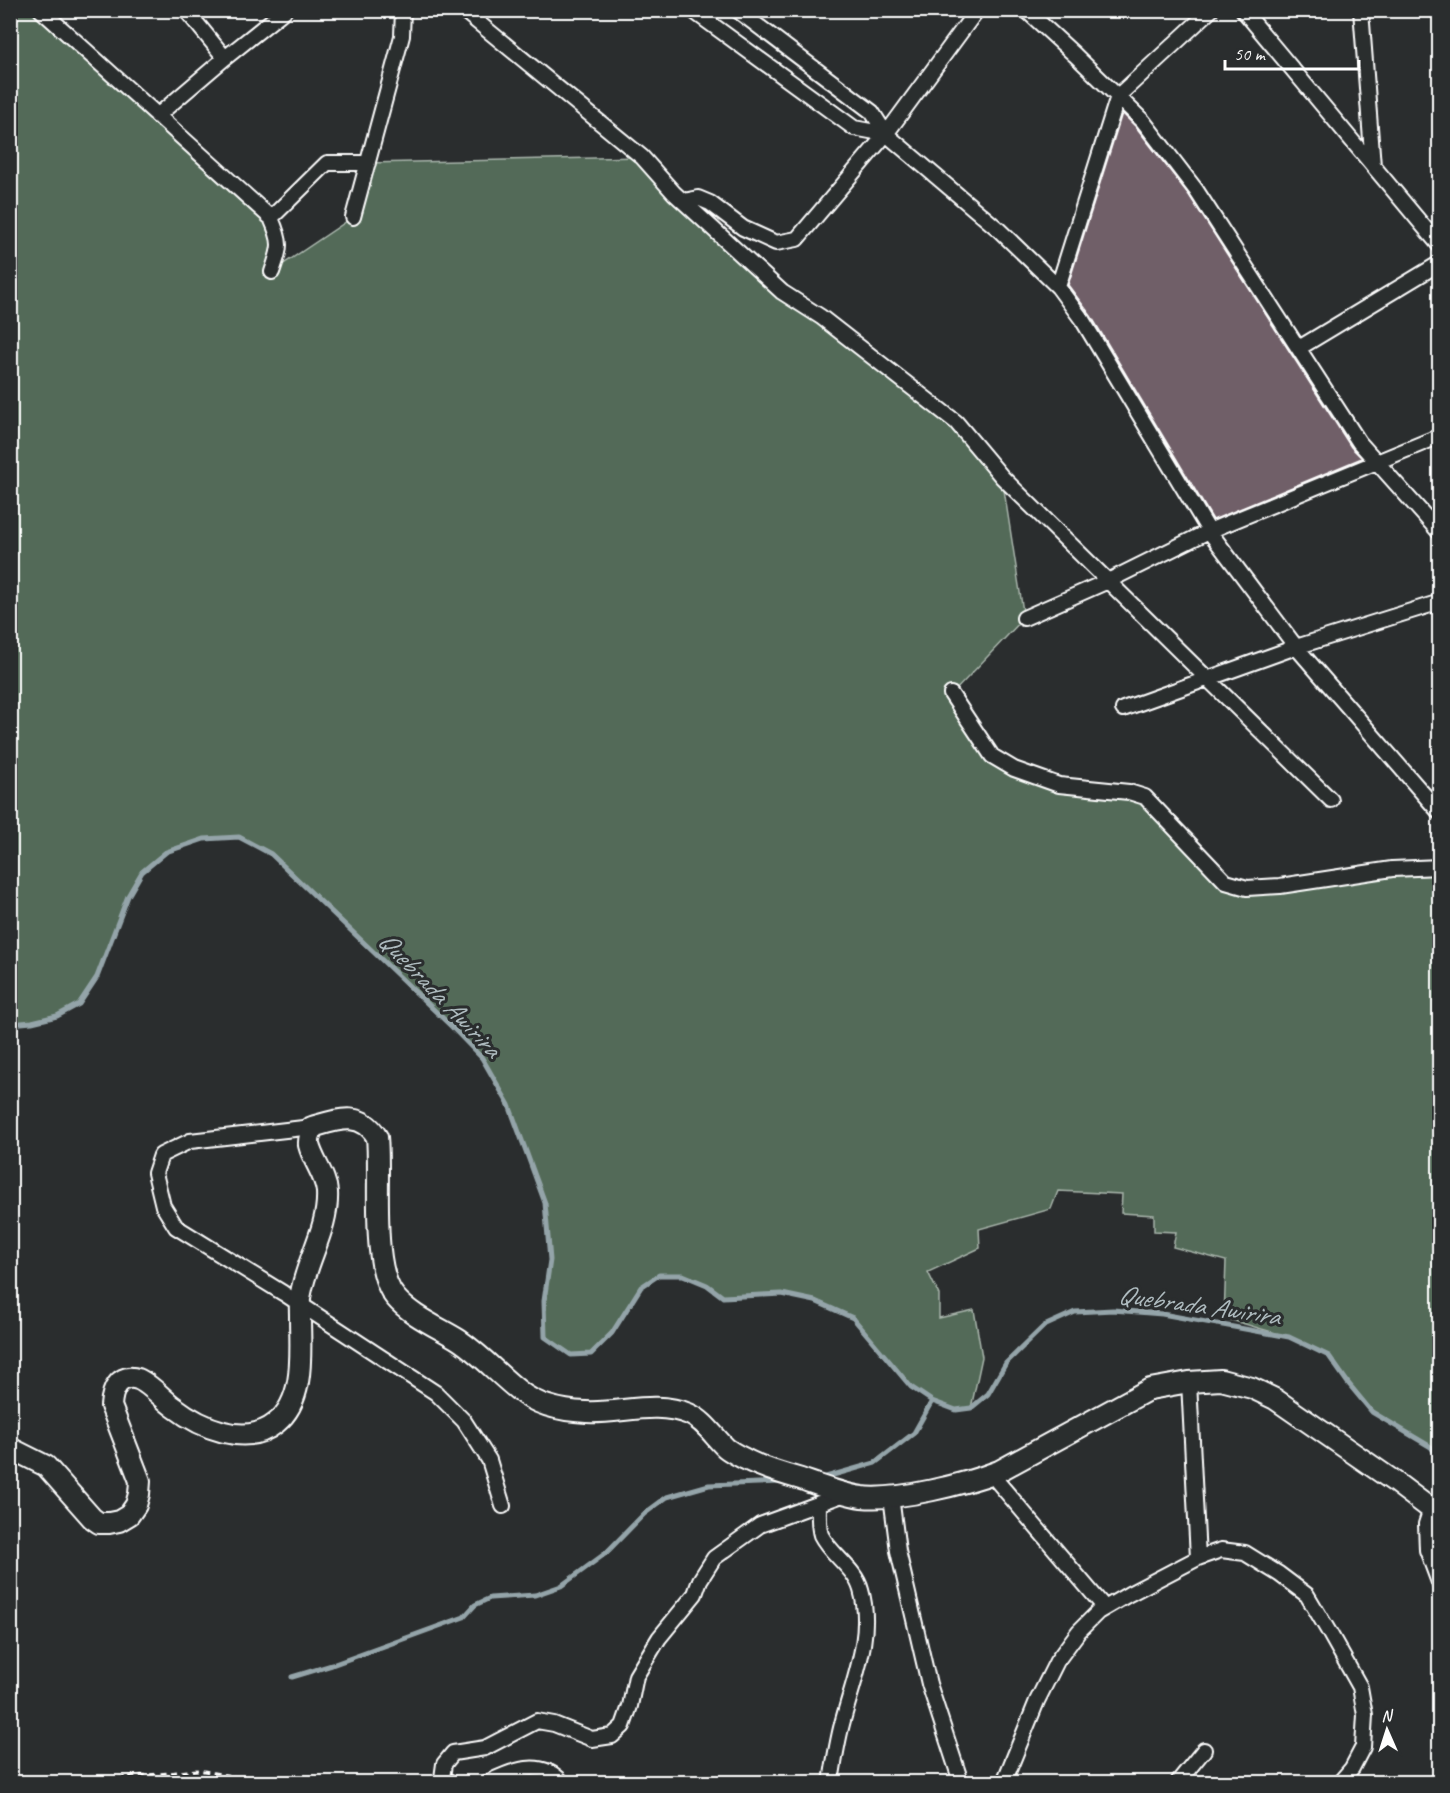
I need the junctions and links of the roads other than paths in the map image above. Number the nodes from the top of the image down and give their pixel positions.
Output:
1 (41, 10) edge
2 (186, 10) edge
3 (285, 10) edge
4 (403, 10) edge
5 (463, 10) edge
6 (692, 10) edge
7 (737, 10) edge
8 (977, 10) edge
9 (1026, 10) edge
10 (1211, 10) edge
11 (1243, 10) edge
12 (1361, 10) edge
13 (225, 58) junction
14 (1118, 96) junction
15 (157, 116) junction
16 (886, 134) junction
17 (368, 163) junction
18 (1373, 166) junction
19 (684, 201) junction
20 (271, 218) junction
21 (353, 218) dead end
22 (1440, 246) edge
23 (1440, 263) edge
24 (272, 272) dead end
25 (1058, 287) junction
26 (1299, 348) junction
27 (1440, 436) edge
28 (1376, 461) junction
29 (1209, 531) junction
30 (1440, 533) edge
31 (1108, 581) junction
32 (1440, 602) edge
33 (1024, 618) dead end
34 (1296, 647) junction
35 (1207, 678) junction
36 (951, 694) dead end
37 (1123, 709) dead end
38 (1331, 800) dead end
39 (1440, 813) edge
40 (1440, 867) edge
41 (312, 1127) junction
42 (300, 1304) junction
43 (1188, 1382) junction
44 (10, 1448) edge
45 (991, 1474) junction
46 (845, 1494) junction
47 (891, 1496) junction
48 (819, 1503) junction
49 (502, 1506) dead end
50 (1435, 1512) edge
51 (1198, 1558) junction
52 (1440, 1585) edge
53 (1105, 1608) junction
54 (1204, 1750) dead end
55 (446, 1780) edge
56 (489, 1782) edge
57 (562, 1782) edge
58 (831, 1782) edge
59 (961, 1782) edge
60 (1004, 1782) edge
61 (1178, 1782) edge
62 (1340, 1782) edge

1 - 15 street
2 - 13 street
3 - 13 street
4 - 17 street
5 - 19 street
6 - 16 street
7 - 16 street
8 - 16 street
9 - 14 street
10 - 14 street
11 - 18 street
12 - 18 street
13 - 15 street
14 - 25 street
14 - 26 street
15 - 20 street
16 - 19 street
16 - 25 street
17 - 20 street
17 - 21 street
18 - 22 street
19 - 31 street
20 - 24 street
23 - 26 street
25 - 29 street
26 - 28 street
27 - 28 street
28 - 29 street
28 - 30 street
29 - 31 street
29 - 34 street
31 - 33 street
31 - 35 street
32 - 34 street
34 - 35 street
34 - 39 street
35 - 37 street
35 - 38 street
36 - 40 street
41 - 42 street
41 - 42 street
41 - 46 street
42 - 44 street
42 - 49 street
43 - 45 street
43 - 50 street
43 - 51 street
45 - 47 street
45 - 53 street
46 - 47 street
46 - 48 street
47 - 59 street
48 - 55 street
48 - 58 street
50 - 52 street
51 - 53 street
51 - 62 street
53 - 60 street
54 - 61 street
56 - 57 street

